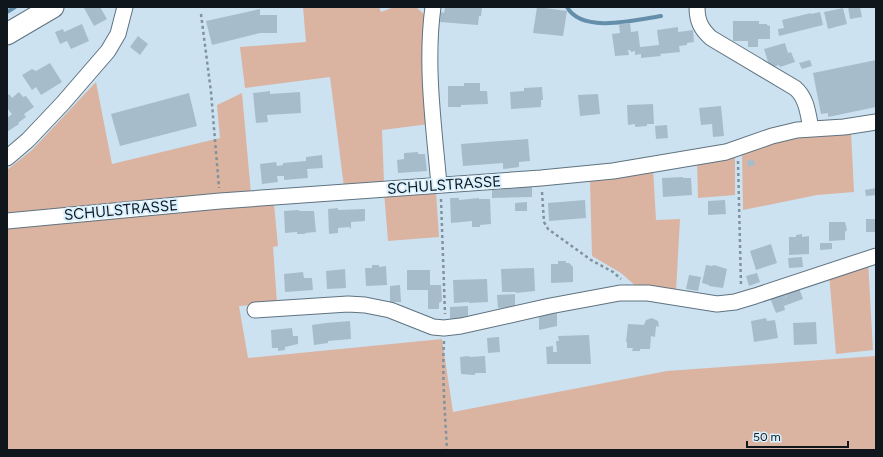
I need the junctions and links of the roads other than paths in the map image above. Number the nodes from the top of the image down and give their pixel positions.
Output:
1 (53, 7) edge
2 (125, 7) edge
3 (433, 7) edge
4 (697, 7) edge
5 (7, 34) edge
6 (876, 122) edge
7 (811, 129) junction
8 (7, 158) edge
9 (440, 185) junction
10 (7, 221) edge
11 (876, 256) edge
12 (255, 310) dead end

1 - 5 street
2 - 8 street
3 - 9 street
4 - 7 street
6 - 7 street, SCHULSTRASSE
7 - 9 street, SCHULSTRASSE
9 - 10 street, SCHULSTRASSE
11 - 12 street

